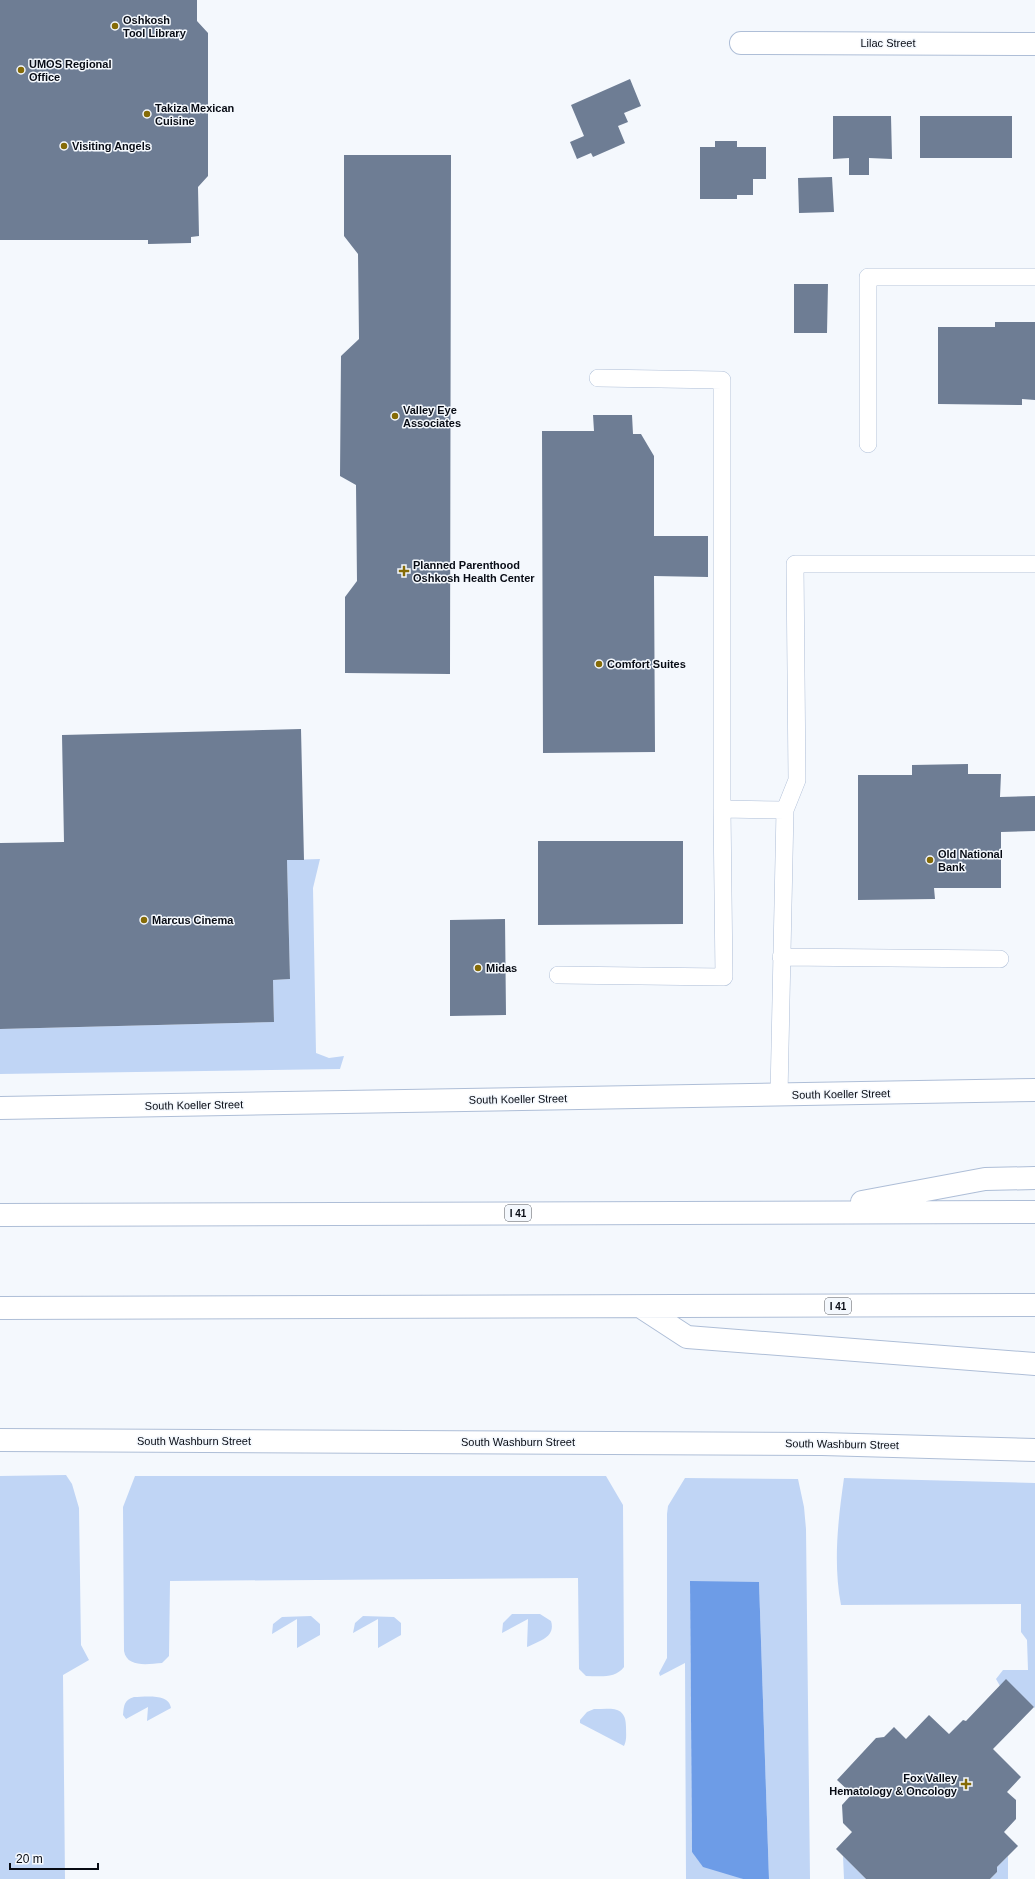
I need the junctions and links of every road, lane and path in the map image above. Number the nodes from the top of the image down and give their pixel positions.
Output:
1 (741, 43) dead end
2 (1035, 44) edge
3 (1035, 276) edge
4 (598, 378) dead end
5 (868, 444) dead end
6 (1035, 564) edge
7 (722, 809) junction
8 (785, 810) junction
9 (781, 957) junction
10 (1000, 959) dead end
11 (558, 974) dead end
12 (1035, 1090) edge
13 (779, 1095) junction
14 (0, 1108) edge
15 (1035, 1178) edge
16 (809, 1212) junction
17 (1035, 1212) edge
18 (0, 1215) edge
19 (1035, 1306) edge
20 (641, 1307) junction
21 (0, 1308) edge
22 (1035, 1364) edge
23 (0, 1440) edge
24 (1035, 1450) edge

1 - 2 main road, Lilac Street
3 - 5 lane
4 - 7 lane
6 - 8 lane
7 - 8 lane
7 - 11 lane
8 - 9 lane
9 - 10 lane
9 - 13 lane
12 - 13 main road, South Koeller Street
13 - 14 main road, South Koeller Street
15 - 16 main road
16 - 17 main road, I 41
16 - 18 main road, I 41
19 - 20 main road, I 41
20 - 21 main road, I 41
20 - 22 main road
23 - 24 main road, South Washburn Street

